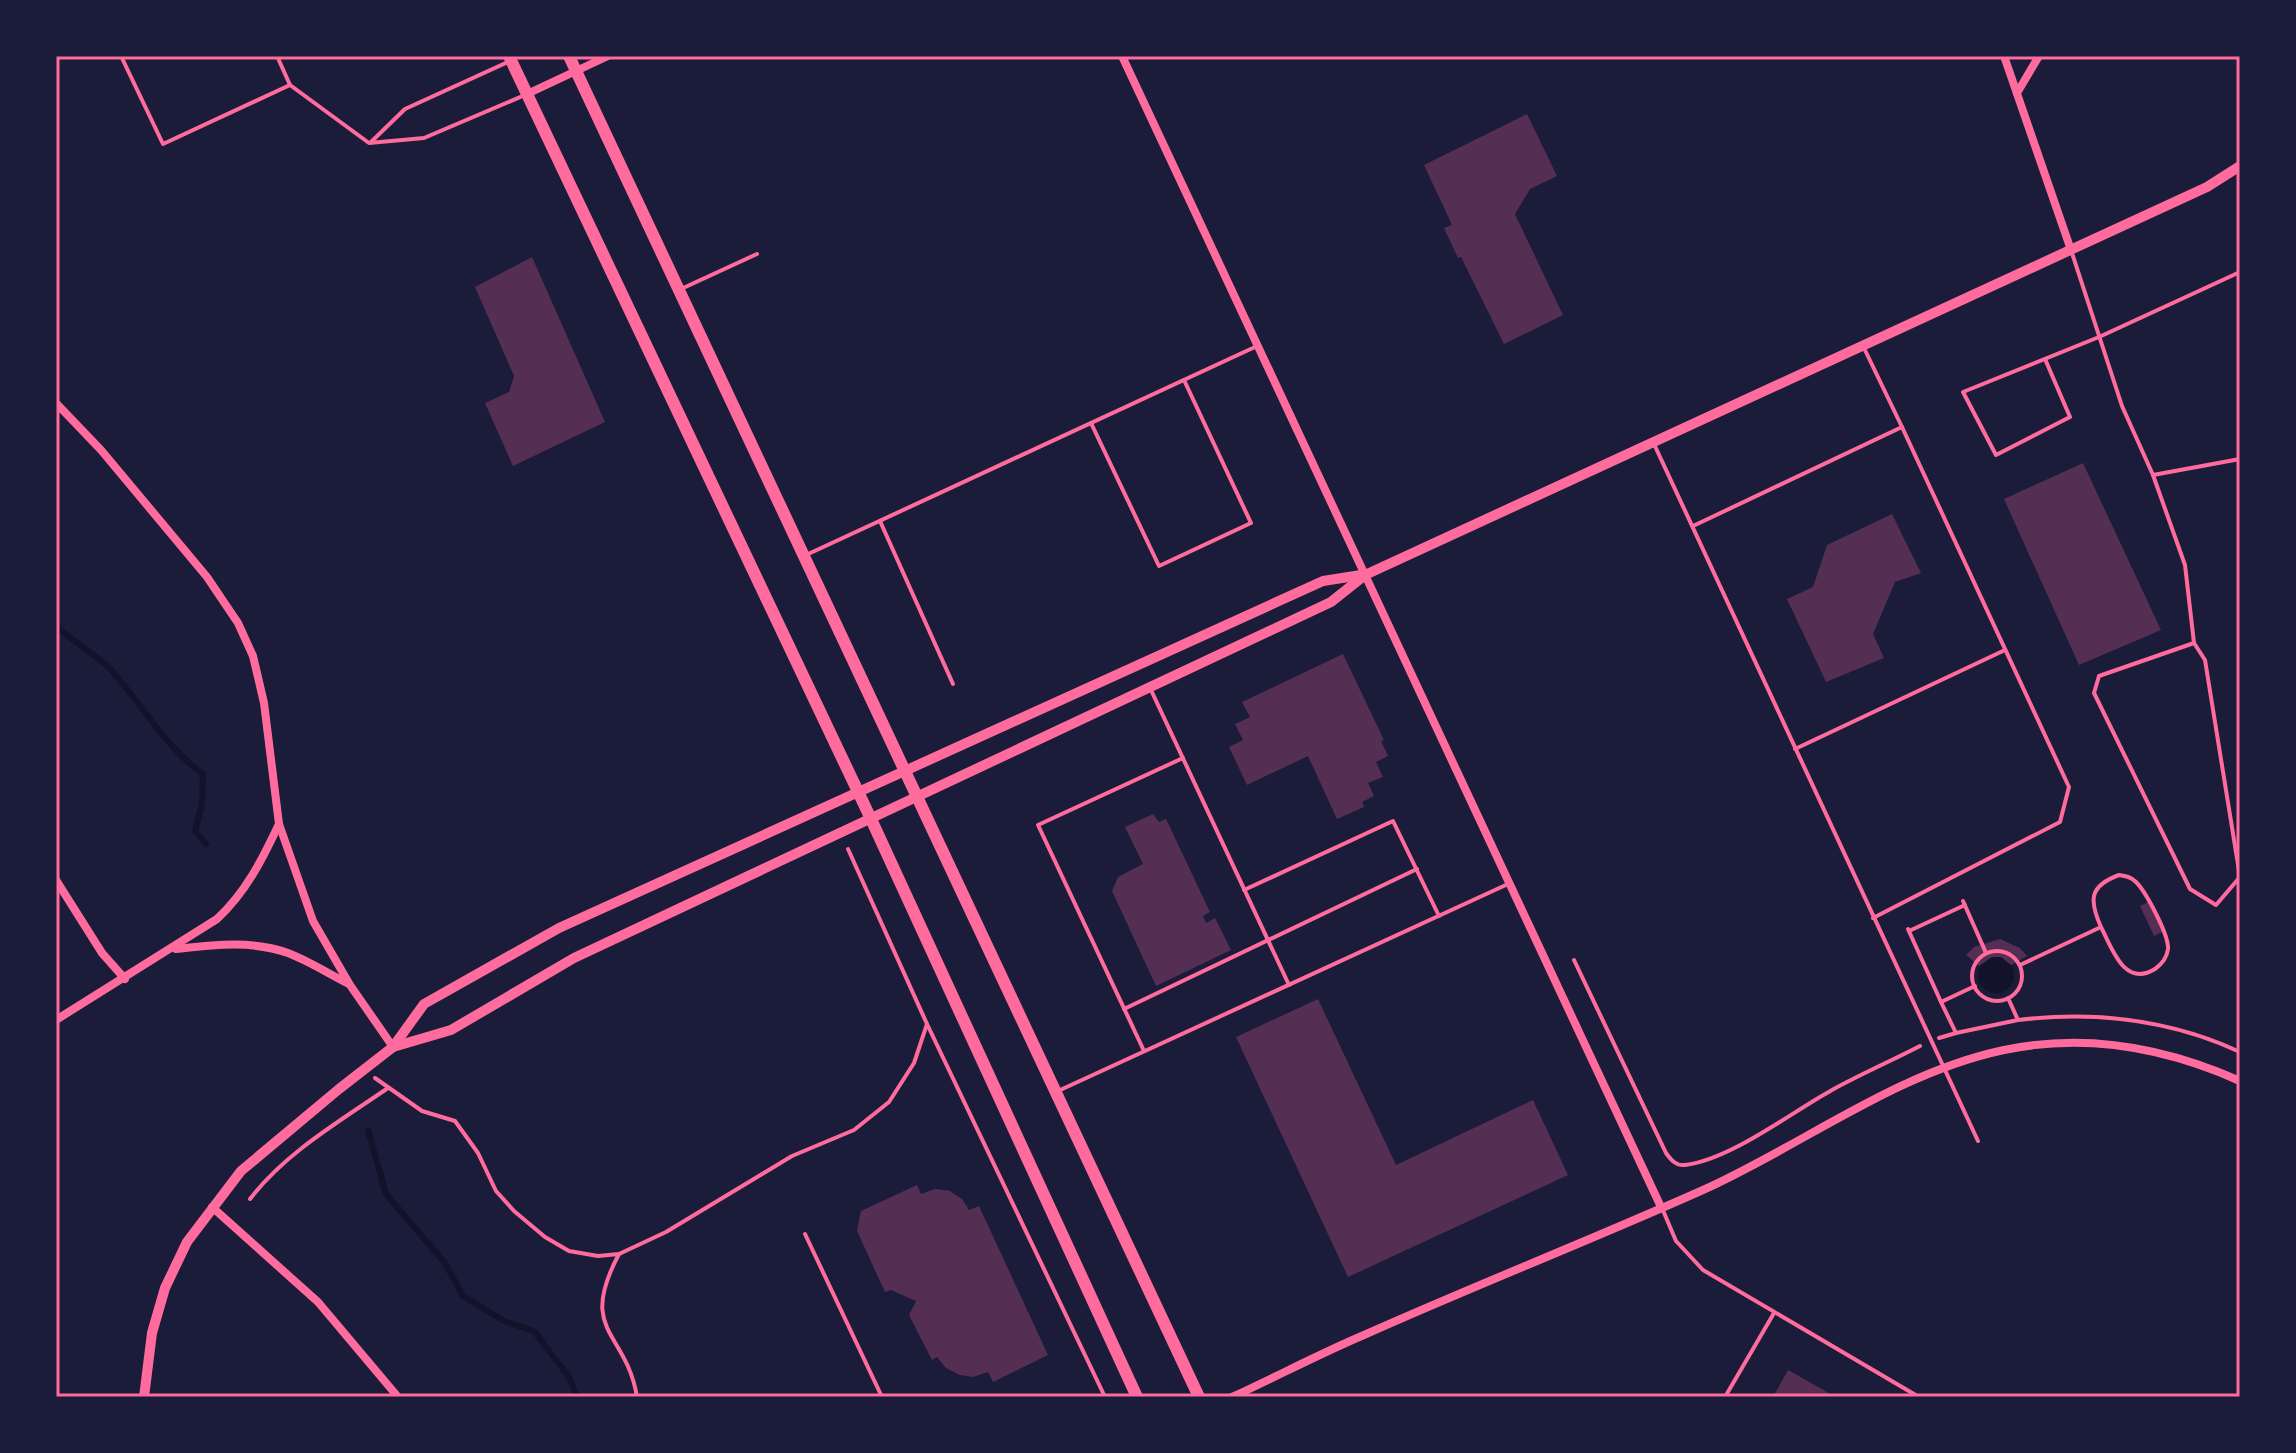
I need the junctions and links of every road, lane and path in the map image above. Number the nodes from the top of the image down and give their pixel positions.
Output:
1 (121, 56) edge
2 (277, 56) edge
3 (569, 56) edge
4 (608, 56) edge
5 (1122, 56) edge
6 (2004, 56) edge
7 (2039, 56) edge
8 (514, 57) edge
9 (576, 72) junction
10 (290, 85) junction
11 (2017, 93) junction
12 (527, 94) junction
13 (369, 143) junction
14 (2240, 166) edge
15 (2071, 250) junction
16 (757, 254) dead end
17 (2240, 272) edge
18 (679, 290) junction
19 (2099, 337) junction
20 (1258, 346) junction
21 (1863, 346) junction
22 (2045, 359) junction
23 (1184, 380) junction
24 (56, 403) edge
25 (1091, 423) junction
26 (1902, 427) junction
27 (1653, 442) junction
28 (2240, 459) edge
29 (2153, 475) junction
30 (880, 521) junction
31 (1692, 527) junction
32 (804, 556) junction
33 (1365, 575) junction
34 (2194, 643) junction
35 (2005, 650) junction
36 (953, 684) dead end
37 (1150, 688) junction
38 (1795, 749) junction
39 (1183, 758) junction
40 (906, 772) junction
41 (858, 793) junction
42 (918, 797) junction
43 (871, 819) junction
44 (279, 824) junction
45 (848, 849) dead end
46 (1417, 869) junction
47 (2240, 877) edge
48 (56, 880) edge
49 (1510, 883) junction
50 (1244, 890) junction
51 (1439, 916) junction
52 (1873, 918) junction
53 (2101, 927) junction
54 (1267, 939) junction
55 (171, 950) junction
56 (1986, 953) junction
57 (1574, 960) dead end
58 (2020, 965) junction
59 (125, 979) junction
60 (350, 985) junction
61 (1289, 985) junction
62 (1975, 986) junction
63 (2008, 998) junction
64 (1941, 1002) junction
65 (1124, 1009) junction
66 (56, 1020) edge
67 (2018, 1020) junction
68 (927, 1024) junction
69 (1956, 1033) junction
70 (1930, 1042) junction
71 (393, 1047) junction
72 (1144, 1051) junction
73 (2240, 1052) edge
74 (1943, 1069) junction
75 (363, 1070) junction
76 (2240, 1081) edge
77 (389, 1088) junction
78 (1056, 1092) junction
79 (1978, 1141) dead end
80 (250, 1199) dead end
81 (212, 1207) junction
82 (1661, 1207) junction
83 (805, 1234) dead end
84 (619, 1254) junction
85 (1774, 1312) junction
86 (144, 1397) edge
87 (398, 1397) edge
88 (637, 1397) edge
89 (882, 1397) edge
90 (1105, 1397) edge
91 (1137, 1397) edge
92 (1199, 1397) edge
93 (1232, 1397) edge
94 (1725, 1397) edge
95 (1919, 1397) edge

1 - 10 lane
2 - 10 lane
3 - 9 main road
4 - 9 street
5 - 20 street
6 - 11 street
7 - 11 street
8 - 12 main road
8 - 13 lane
9 - 12 street
9 - 18 main road
10 - 13 lane
11 - 15 street
12 - 13 lane
12 - 41 main road
14 - 15 street
15 - 19 lane
15 - 21 street
16 - 18 lane
17 - 19 lane
18 - 32 main road
19 - 22 lane
19 - 29 lane
20 - 23 lane
20 - 33 street
21 - 26 lane
21 - 27 street
22 - 22 lane
23 - 25 lane
23 - 25 lane
24 - 44 street
25 - 30 lane
26 - 31 lane
26 - 35 lane
27 - 31 lane
27 - 33 street
28 - 29 lane
29 - 34 lane
30 - 32 lane
30 - 36 lane
31 - 38 lane
32 - 40 main road
33 - 37 street
33 - 40 street
33 - 49 street
34 - 47 lane
34 - 47 lane
35 - 38 lane
35 - 52 lane
37 - 39 lane
37 - 42 street
38 - 52 lane
39 - 50 lane
39 - 65 lane
40 - 41 street
40 - 42 main road
41 - 43 main road
41 - 71 street
42 - 43 street
42 - 78 main road
43 - 71 street
43 - 91 main road
44 - 55 street
44 - 60 street
45 - 68 path
46 - 50 lane
46 - 51 lane
46 - 54 lane
48 - 59 street
49 - 51 lane
49 - 82 street
50 - 54 lane
51 - 61 lane
52 - 70 lane
53 - 53 path
53 - 58 path
54 - 61 lane
54 - 65 lane
55 - 59 street
55 - 60 street
56 - 58 path
56 - 62 path
56 - 64 path
57 - 70 path
58 - 63 path
59 - 66 street
60 - 71 street
61 - 72 lane
62 - 63 path
62 - 64 path
63 - 67 path
64 - 69 path
65 - 72 lane
67 - 69 path
67 - 73 path
68 - 84 path
68 - 90 path
69 - 70 path
70 - 74 lane
71 - 75 street
72 - 78 lane
74 - 76 street
74 - 79 lane
74 - 82 street
75 - 77 path
75 - 81 street
77 - 80 path
77 - 84 path
78 - 92 main road
81 - 86 street
81 - 87 street
82 - 85 lane
82 - 93 street
83 - 89 lane
84 - 88 path
85 - 94 lane
85 - 95 lane

